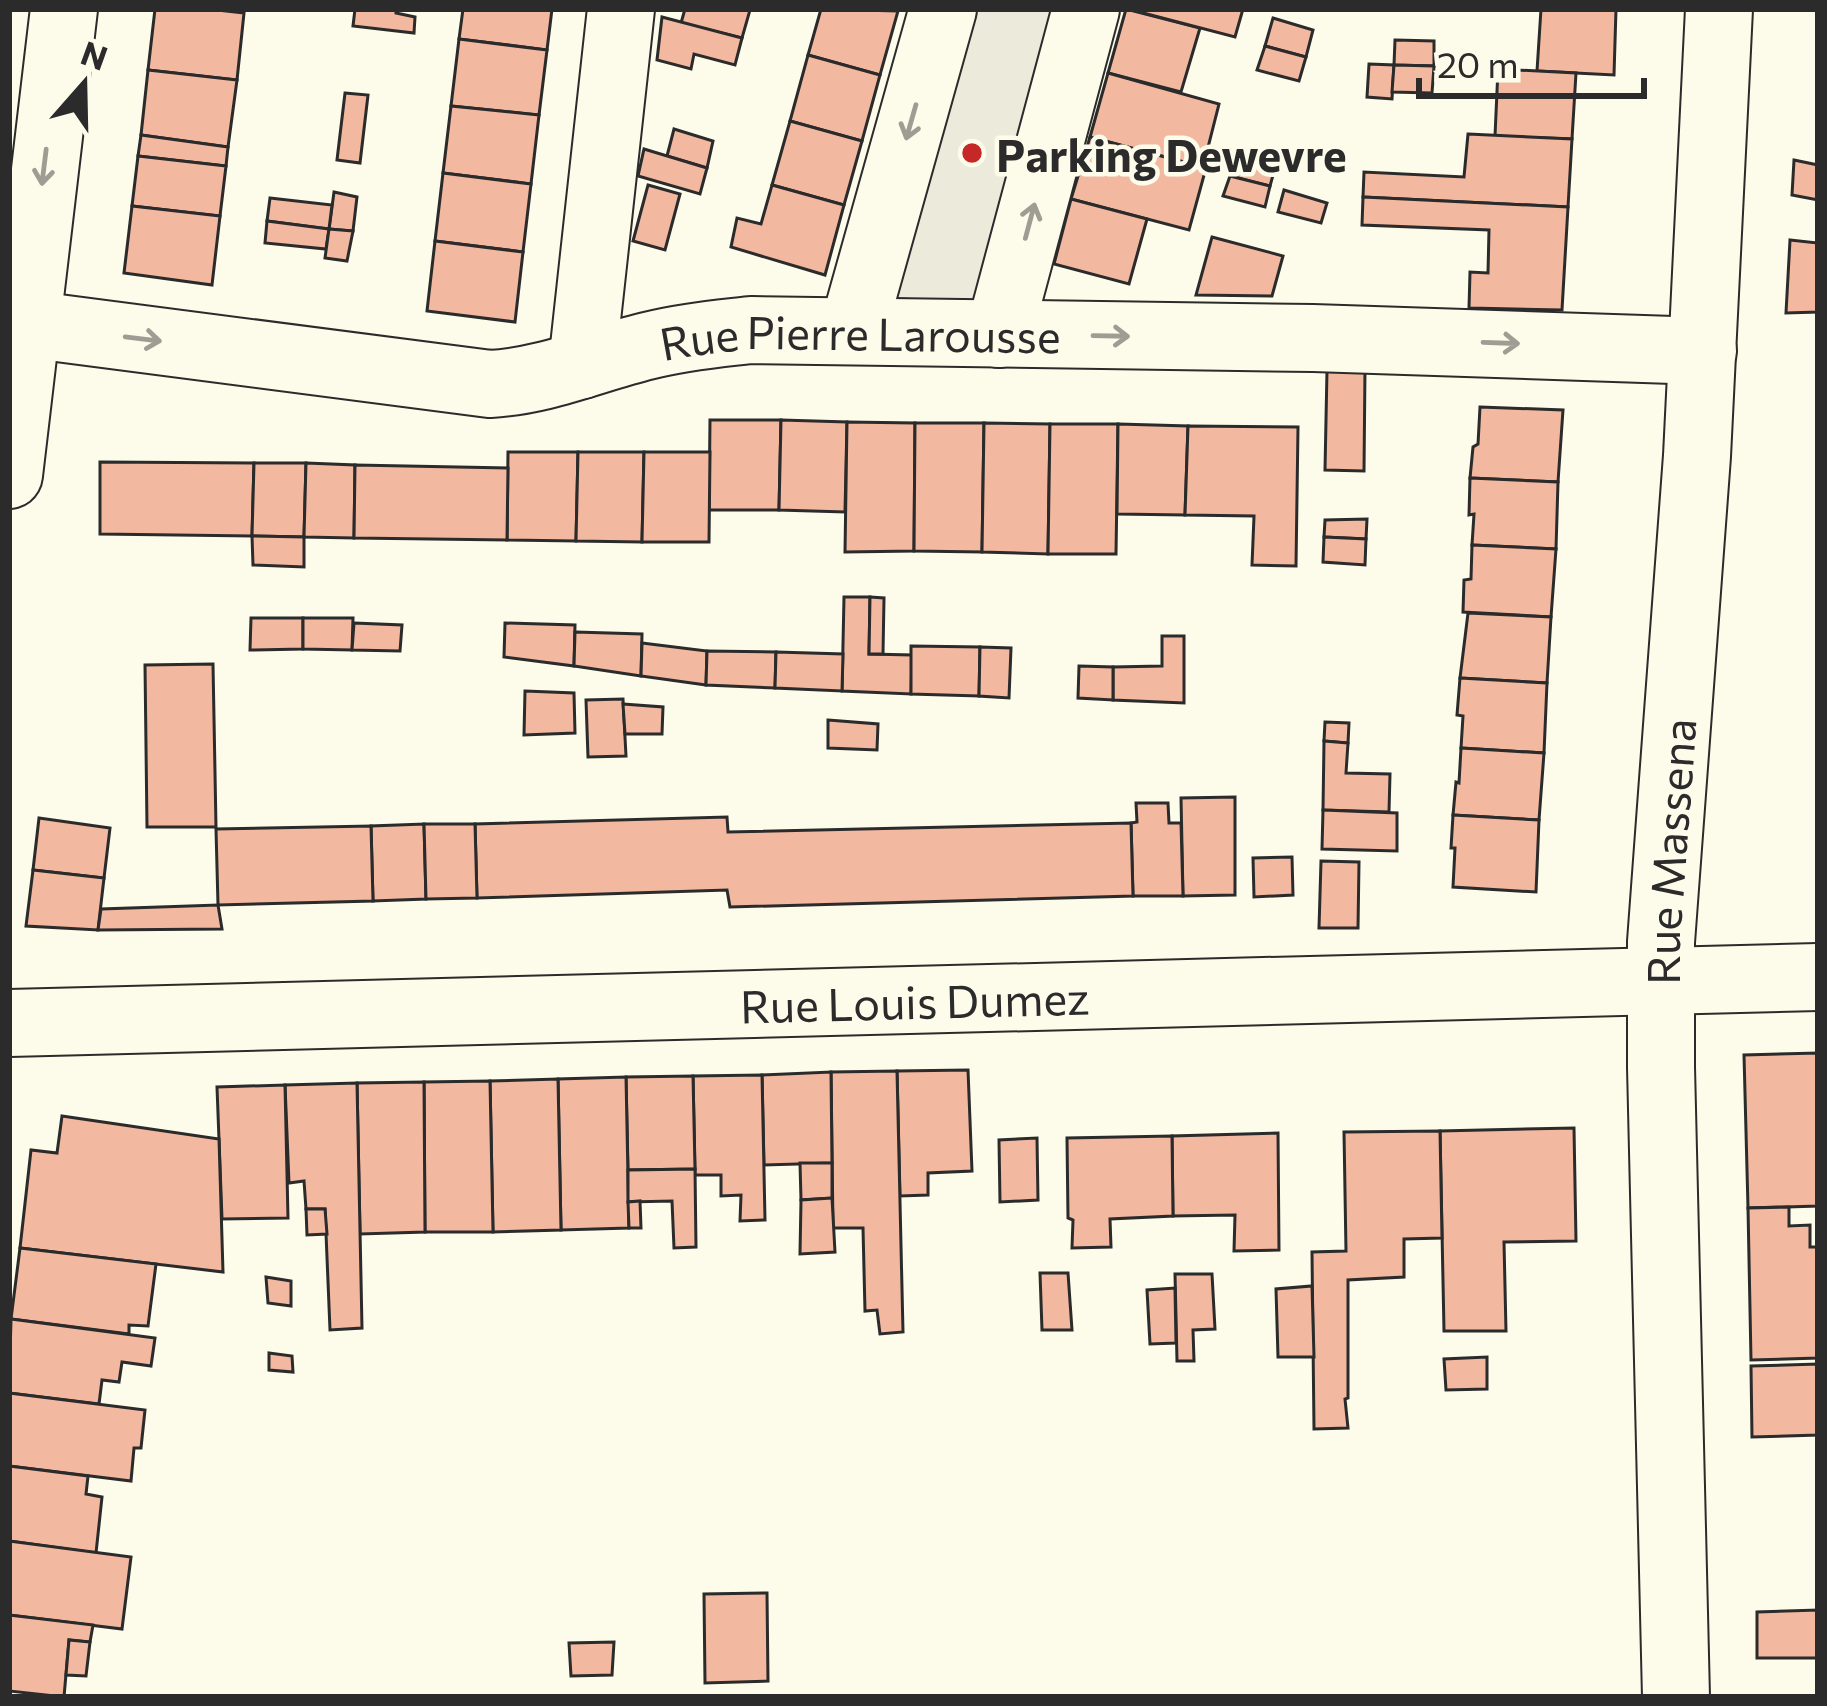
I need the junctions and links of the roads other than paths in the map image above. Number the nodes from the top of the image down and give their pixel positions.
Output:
1 (64, 9) edge
2 (621, 9) edge
3 (943, 9) edge
4 (1086, 9) edge
5 (1719, 9) edge
6 (27, 325) junction
7 (853, 331) junction
8 (1000, 334) junction
9 (1703, 351) junction
10 (582, 365) junction
11 (9, 475) edge
12 (1818, 977) edge
13 (1661, 982) junction
14 (9, 1024) edge
15 (1676, 1697) edge

1 -> 6 street
2 - 10 street
3 -> 7 street
8 -> 4 street
5 - 9 street, Rue Massena
6 -> 10 street, Rue Pierre Larousse
6 - 11 street
7 - 8 street, Rue Pierre Larousse
7 - 10 street, Rue Pierre Larousse
8 -> 9 street, Rue Pierre Larousse
9 - 13 street, Rue Massena
12 - 13 street, Rue Louis Dumez
13 - 14 street, Rue Louis Dumez
13 - 15 street, Rue Massena

